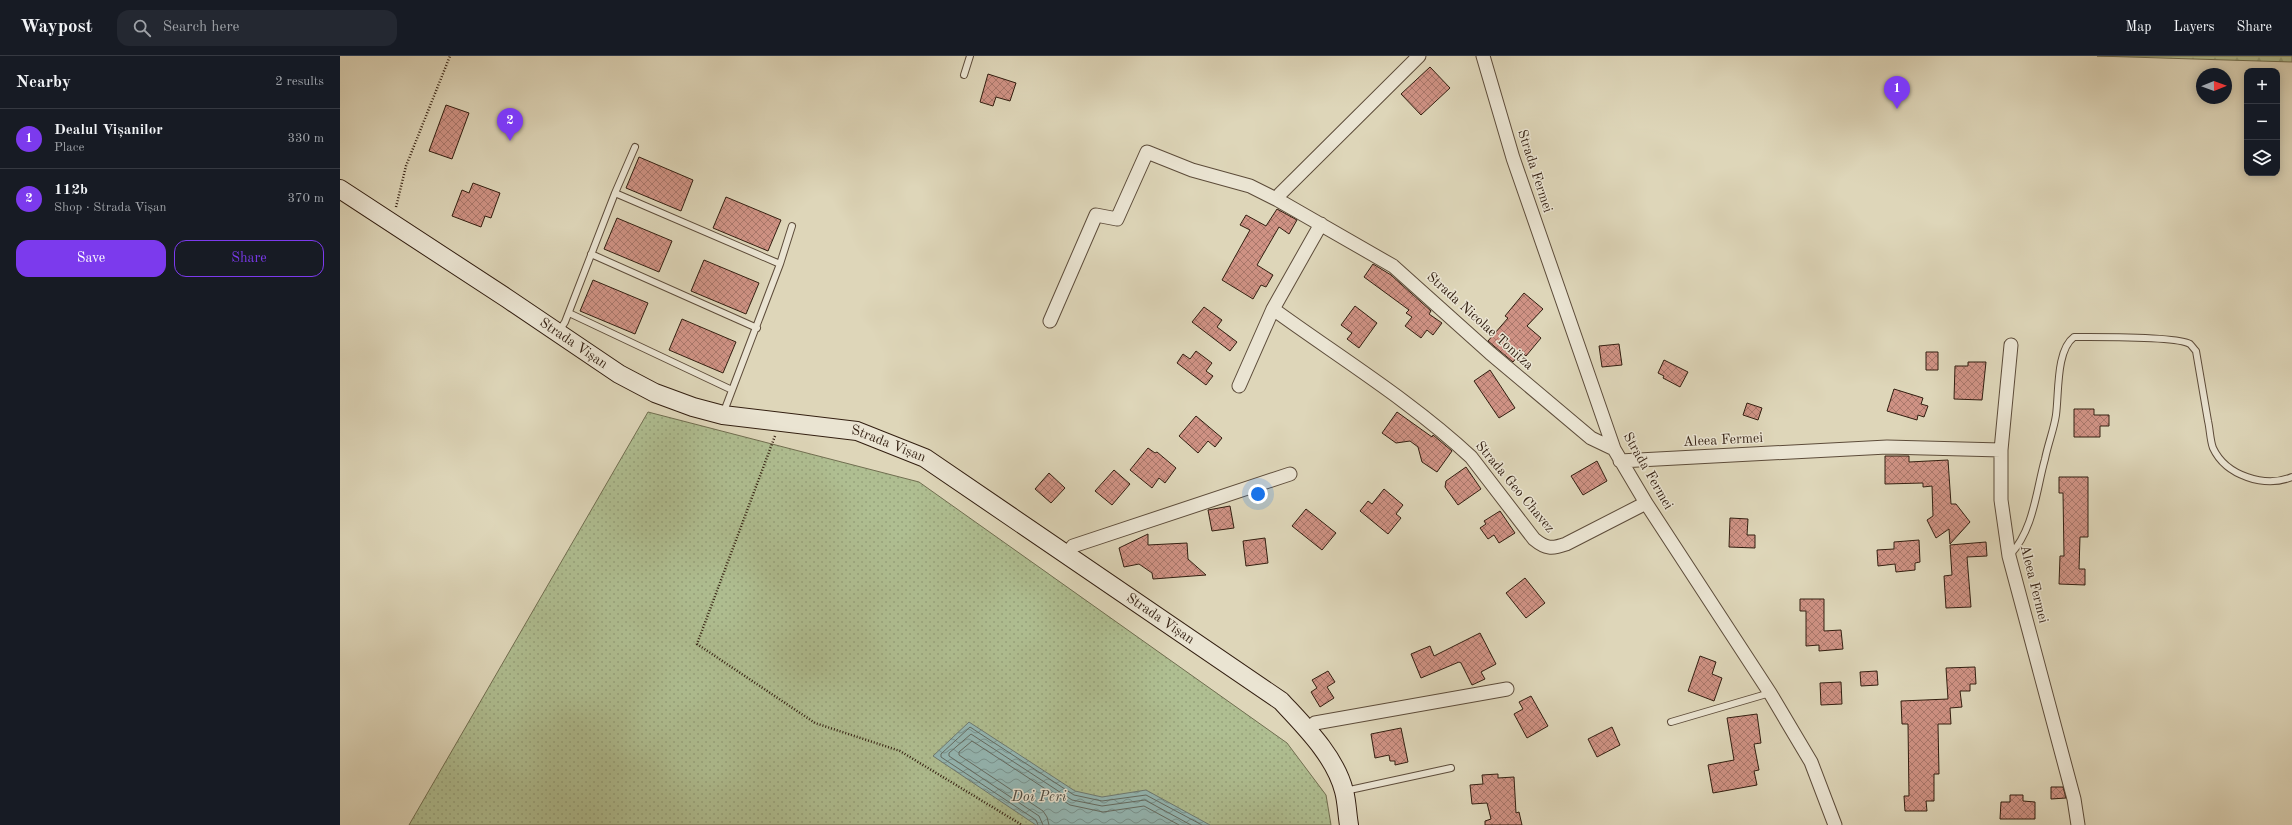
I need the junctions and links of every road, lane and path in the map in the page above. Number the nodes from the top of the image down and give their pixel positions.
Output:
1 (450, 56) edge
2 (970, 56) edge
3 (1419, 56) edge
4 (1483, 56) edge
5 (964, 75) dead end
6 (636, 147) dead end
7 (340, 189) edge
8 (615, 193) junction
9 (1278, 200) junction
10 (393, 224) junction
11 (1321, 224) junction
12 (792, 226) dead end
13 (591, 254) junction
14 (780, 264) junction
15 (1273, 309) junction
16 (569, 312) junction
17 (1050, 321) dead end
18 (757, 328) junction
19 (558, 333) junction
20 (2011, 345) dead end
21 (1239, 386) dead end
22 (732, 390) junction
23 (723, 415) junction
24 (780, 422) junction
25 (1614, 449) junction
26 (1998, 450) junction
27 (1620, 461) junction
28 (1290, 474) dead end
29 (2292, 477) edge
30 (1646, 503) junction
31 (1066, 555) junction
32 (2009, 556) junction
33 (1507, 689) dead end
34 (1770, 693) junction
35 (1670, 722) dead end
36 (1308, 729) junction
37 (1451, 768) dead end
38 (1344, 791) junction
39 (1022, 825) edge
40 (1349, 825) edge
41 (1835, 825) edge
42 (2078, 825) edge

1 - 10 path
2 - 5 lane
3 - 9 street
4 - 25 street, Strada Fermei
6 - 8 lane
7 - 10 street, Strada Vișan
8 - 13 lane
8 - 14 lane
9 - 11 street, Strada Nicolae Tonitza
9 - 17 street, Strada Nicolae Tonitza
10 - 19 street, Strada Vișan
11 - 15 street
11 - 25 street, Strada Nicolae Tonitza
12 - 14 lane
13 - 16 lane
13 - 18 lane
14 - 18 lane
15 - 21 street
15 - 30 street, Strada Geo Chavez
16 - 19 lane
16 - 22 lane
18 - 22 lane
19 - 23 street, Strada Vișan
20 - 26 street, Aleea Fermei
22 - 23 lane
23 - 24 street, Strada Vișan
24 - 31 street, Strada Vișan
24 - 39 path
25 - 27 street, Strada Fermei
26 - 27 street, Aleea Fermei
26 - 32 street, Aleea Fermei
27 - 30 street, Strada Fermei
28 - 31 street
29 - 32 lane
30 - 34 street, Strada Fermei
31 - 36 street, Strada Vișan
32 - 42 street, Aleea Fermei
33 - 36 street
34 - 35 lane
34 - 41 street, Strada Fermei
36 - 38 street, Strada Vișan
37 - 38 lane
38 - 40 street, Strada Vișan

